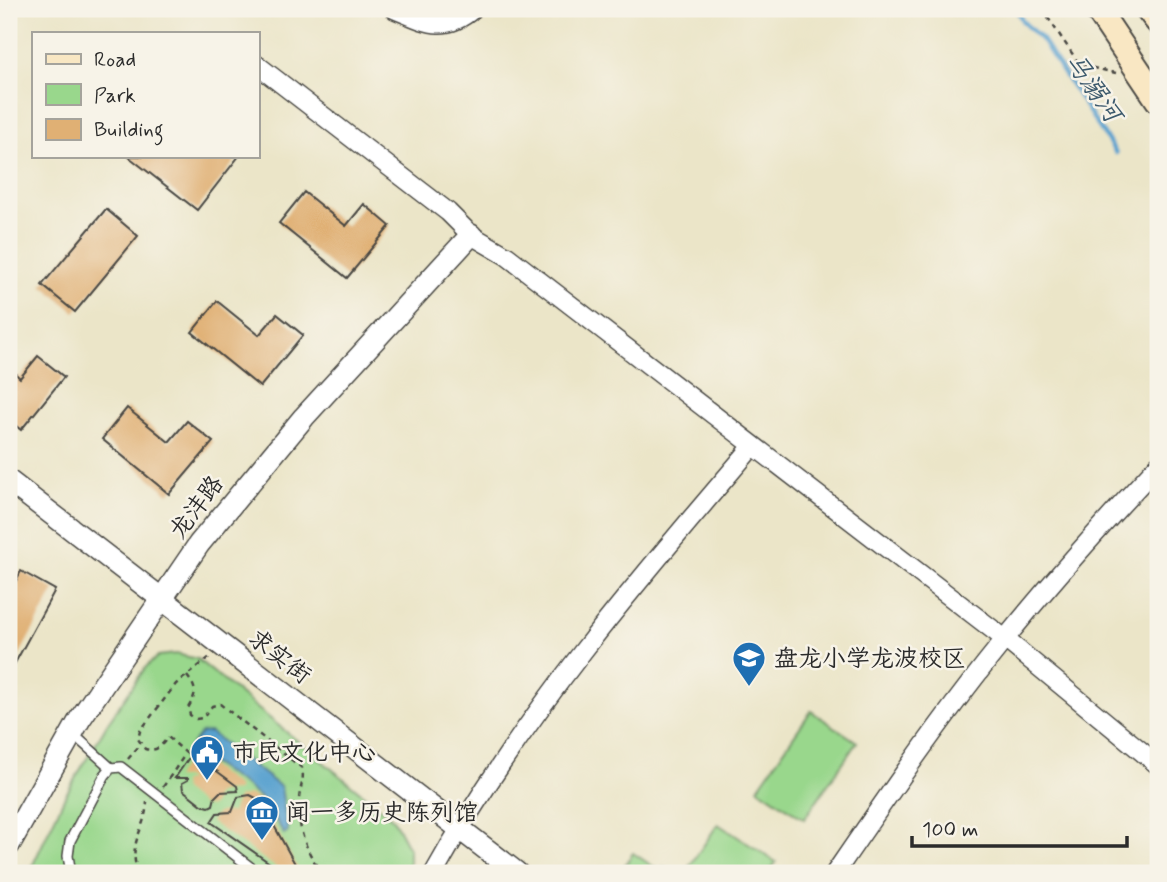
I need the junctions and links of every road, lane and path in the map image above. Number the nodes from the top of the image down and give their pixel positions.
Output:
1 (394, 9) edge
2 (473, 9) edge
3 (1043, 9) edge
4 (1097, 9) edge
5 (1149, 9) edge
6 (1158, 22) edge
7 (259, 67) edge
8 (1144, 79) junction
9 (1158, 100) edge
10 (471, 235) junction
11 (752, 446) junction
12 (1158, 465) edge
13 (9, 481) edge
14 (163, 599) junction
15 (1005, 639) junction
16 (221, 643) junction
17 (187, 676) junction
18 (72, 733) junction
19 (141, 745) junction
20 (1158, 765) edge
21 (116, 768) junction
22 (148, 788) junction
23 (158, 796) junction
24 (459, 828) junction
25 (9, 845) edge
26 (71, 873) edge
27 (138, 873) edge
28 (258, 873) edge
29 (322, 873) edge
30 (434, 873) edge
31 (517, 873) edge
32 (835, 873) edge

1 - 2 street
3 - 8 path
4 - 8 main road
5 - 6 main road
7 - 10 street
8 - 9 main road
10 - 11 street
10 - 14 street, 龙沣路
11 - 15 street
11 - 24 street
12 - 15 street
13 - 14 street, 求实街
14 - 16 street, 求实街
14 - 18 street, 龙沣路
15 - 20 street
15 - 32 street
16 - 17 path
16 - 24 street, 求实街
17 - 19 path
17 - 29 path
18 - 21 lane
18 - 25 street, 龙沣路
19 - 21 path
19 - 23 path
21 - 22 lane
21 - 26 lane
22 - 23 lane
22 - 27 path
23 - 28 lane
24 - 30 street
24 - 31 street, 求实街

